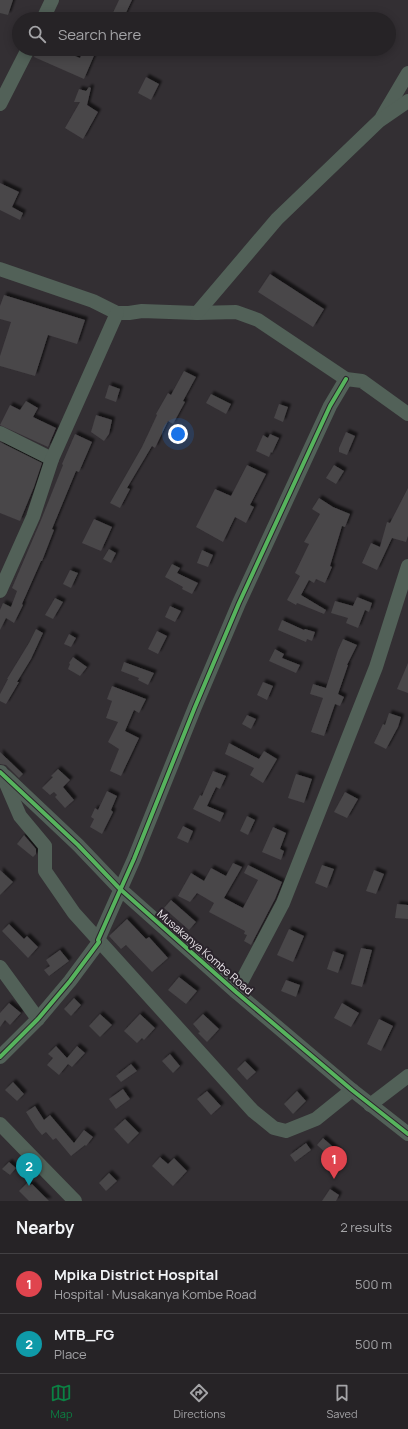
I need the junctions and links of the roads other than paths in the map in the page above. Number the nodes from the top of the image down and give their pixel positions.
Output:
1 (52, 0) edge
2 (46, 12) edge
3 (24, 56) edge
4 (408, 73) edge
5 (1, 97) edge
6 (408, 101) edge
7 (379, 121) junction
8 (0, 269) edge
9 (117, 313) junction
10 (197, 313) junction
11 (346, 379) junction
12 (408, 414) edge
13 (0, 433) edge
14 (52, 459) junction
15 (408, 566) edge
16 (0, 591) edge
17 (1, 772) edge
18 (119, 888) junction
19 (99, 942) junction
20 (0, 968) edge
21 (236, 992) junction
22 (38, 1019) junction
23 (0, 1057) edge
24 (408, 1076) edge
25 (352, 1090) junction
26 (370, 1105) junction
27 (0, 1124) edge
28 (408, 1134) edge
29 (75, 1201) edge

1 - 2 street
3 - 5 street
4 - 7 street
6 - 7 street
7 - 10 street
8 - 9 street
9 - 10 street
9 - 14 street
10 - 11 street
11 - 12 street
11 - 18 street
13 - 14 street
14 - 16 street
15 - 21 street
17 - 18 street, Musakanya Kombe Road
17 - 19 street
18 - 19 street
18 - 21 street, Musakanya Kombe Road
19 - 22 street
19 - 25 street
20 - 22 street
21 - 25 street, Musakanya Kombe Road
22 - 23 street
24 - 26 street
25 - 26 street, Musakanya Kombe Road
26 - 28 street, Musakanya Kombe Road
27 - 29 street

